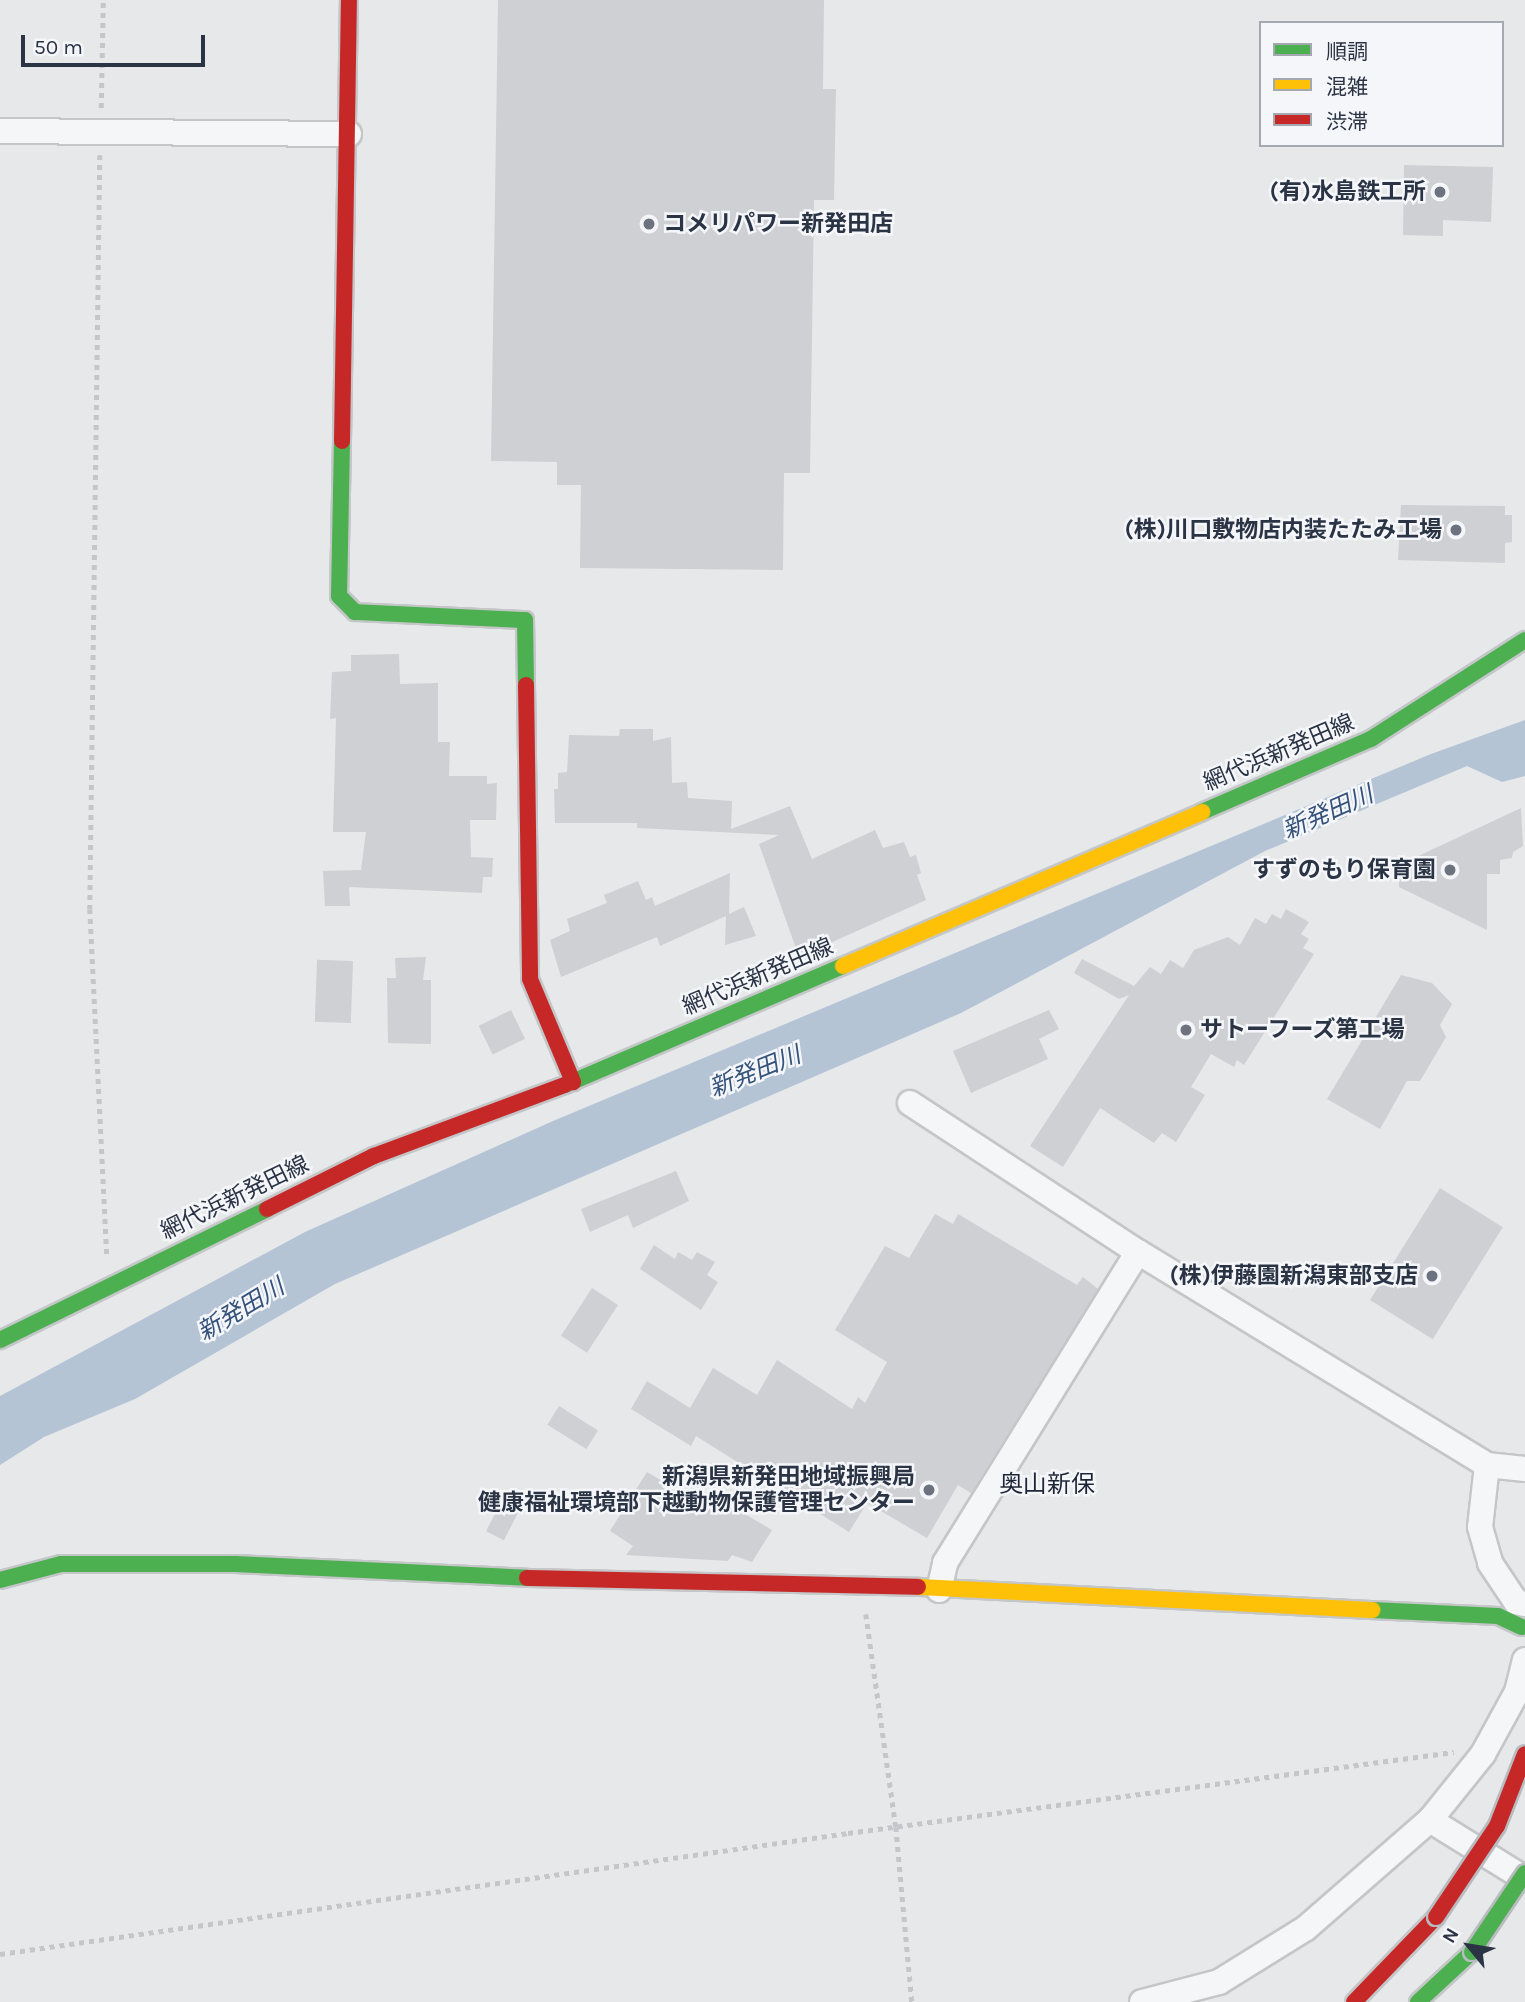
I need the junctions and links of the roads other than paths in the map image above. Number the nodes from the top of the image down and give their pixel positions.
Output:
1 (349, 0) edge
2 (0, 131) edge
3 (349, 134) junction
4 (1525, 640) edge
5 (573, 1082) junction
6 (910, 1103) dead end
7 (1138, 1252) junction
8 (0, 1340) edge
9 (1487, 1465) junction
10 (1525, 1469) edge
11 (0, 1580) edge
12 (939, 1590) junction
13 (1522, 1618) edge
14 (1525, 1660) edge
15 (1525, 1754) edge
16 (1430, 1820) junction
17 (1525, 1873) edge
18 (1525, 1879) edge
19 (1142, 2002) edge
20 (1354, 2002) edge
21 (1418, 2002) edge

1 - 3 main road
2 - 3 street
3 - 5 main road
4 - 5 main road, 網代浜新発田線
5 - 8 main road, 網代浜新発田線
6 - 7 street
7 - 9 street
7 - 12 street
9 - 10 street
9 - 13 street
11 - 12 main road
12 - 13 main road
14 - 16 street
15 - 20 main road, bridge
16 - 18 street
16 - 19 street
17 - 21 main road, bridge

